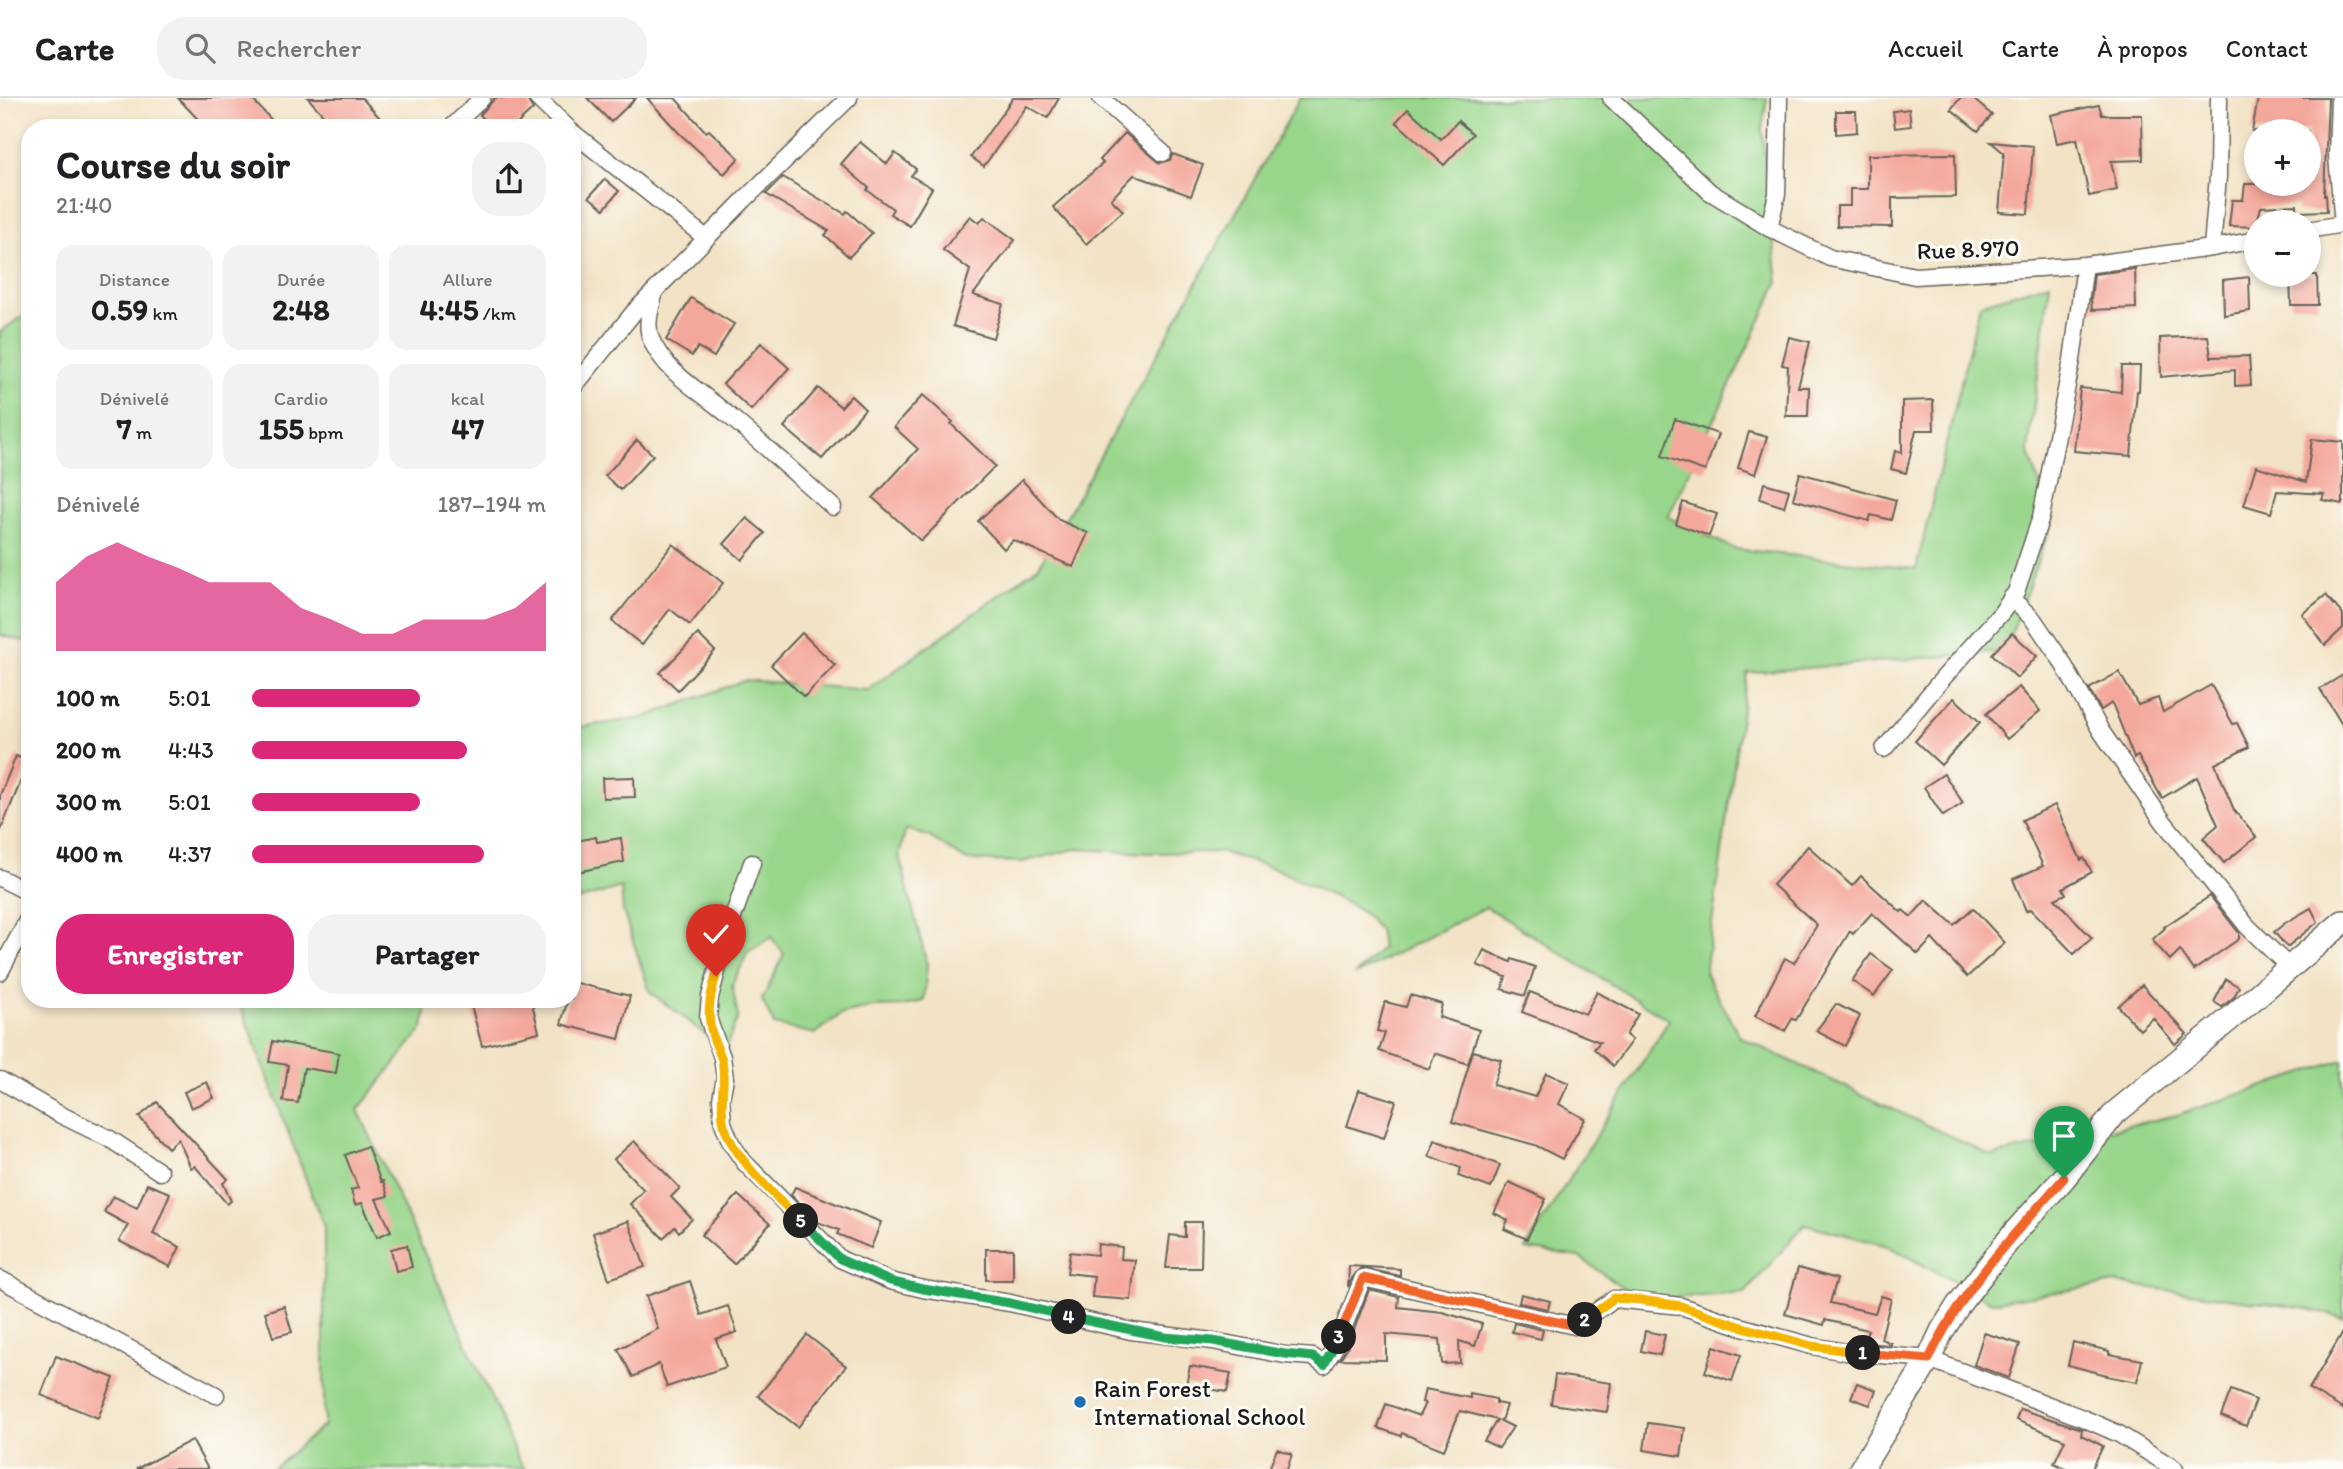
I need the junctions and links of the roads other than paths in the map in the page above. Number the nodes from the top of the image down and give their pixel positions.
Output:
1 (482, 98) edge
2 (537, 98) edge
3 (849, 98) edge
4 (1101, 98) edge
5 (1611, 98) edge
6 (1779, 98) edge
7 (2219, 98) edge
8 (2339, 98) edge
9 (460, 119) edge
10 (559, 119) edge
11 (581, 139) edge
12 (1163, 153) dead end
13 (2343, 225) edge
14 (1769, 228) junction
15 (2321, 228) edge
16 (706, 238) junction
17 (2244, 242) edge
18 (2211, 248) junction
19 (2085, 265) junction
20 (655, 291) junction
21 (581, 378) edge
22 (833, 507) dead end
23 (2011, 598) junction
24 (1884, 749) dead end
25 (752, 863) dead end
26 (0, 878) edge
27 (21, 888) edge
28 (2343, 922) edge
29 (21, 932) edge
30 (2290, 968) junction
31 (0, 972) edge
32 (0, 1080) edge
33 (160, 1172) dead end
34 (0, 1279) edge
35 (1929, 1359) junction
36 (216, 1395) dead end
37 (1861, 1469) edge
38 (2175, 1469) edge

1 - 9 street
2 - 10 street
3 - 16 street
4 - 12 street
5 - 14 street, Rue 8.970
6 - 14 street
7 - 18 street
8 - 13 street
11 - 16 street
13 - 15 street
14 - 19 street, Rue 8.970
16 - 20 street
17 - 18 street, Rue 8.970
18 - 19 street, Rue 8.970
19 - 23 street
20 - 21 street
20 - 22 street
23 - 24 street
23 - 30 street
25 - 35 street
26 - 27 street
28 - 30 street
29 - 31 street
30 - 35 street
32 - 33 street
34 - 36 street
35 - 37 street
35 - 38 street

